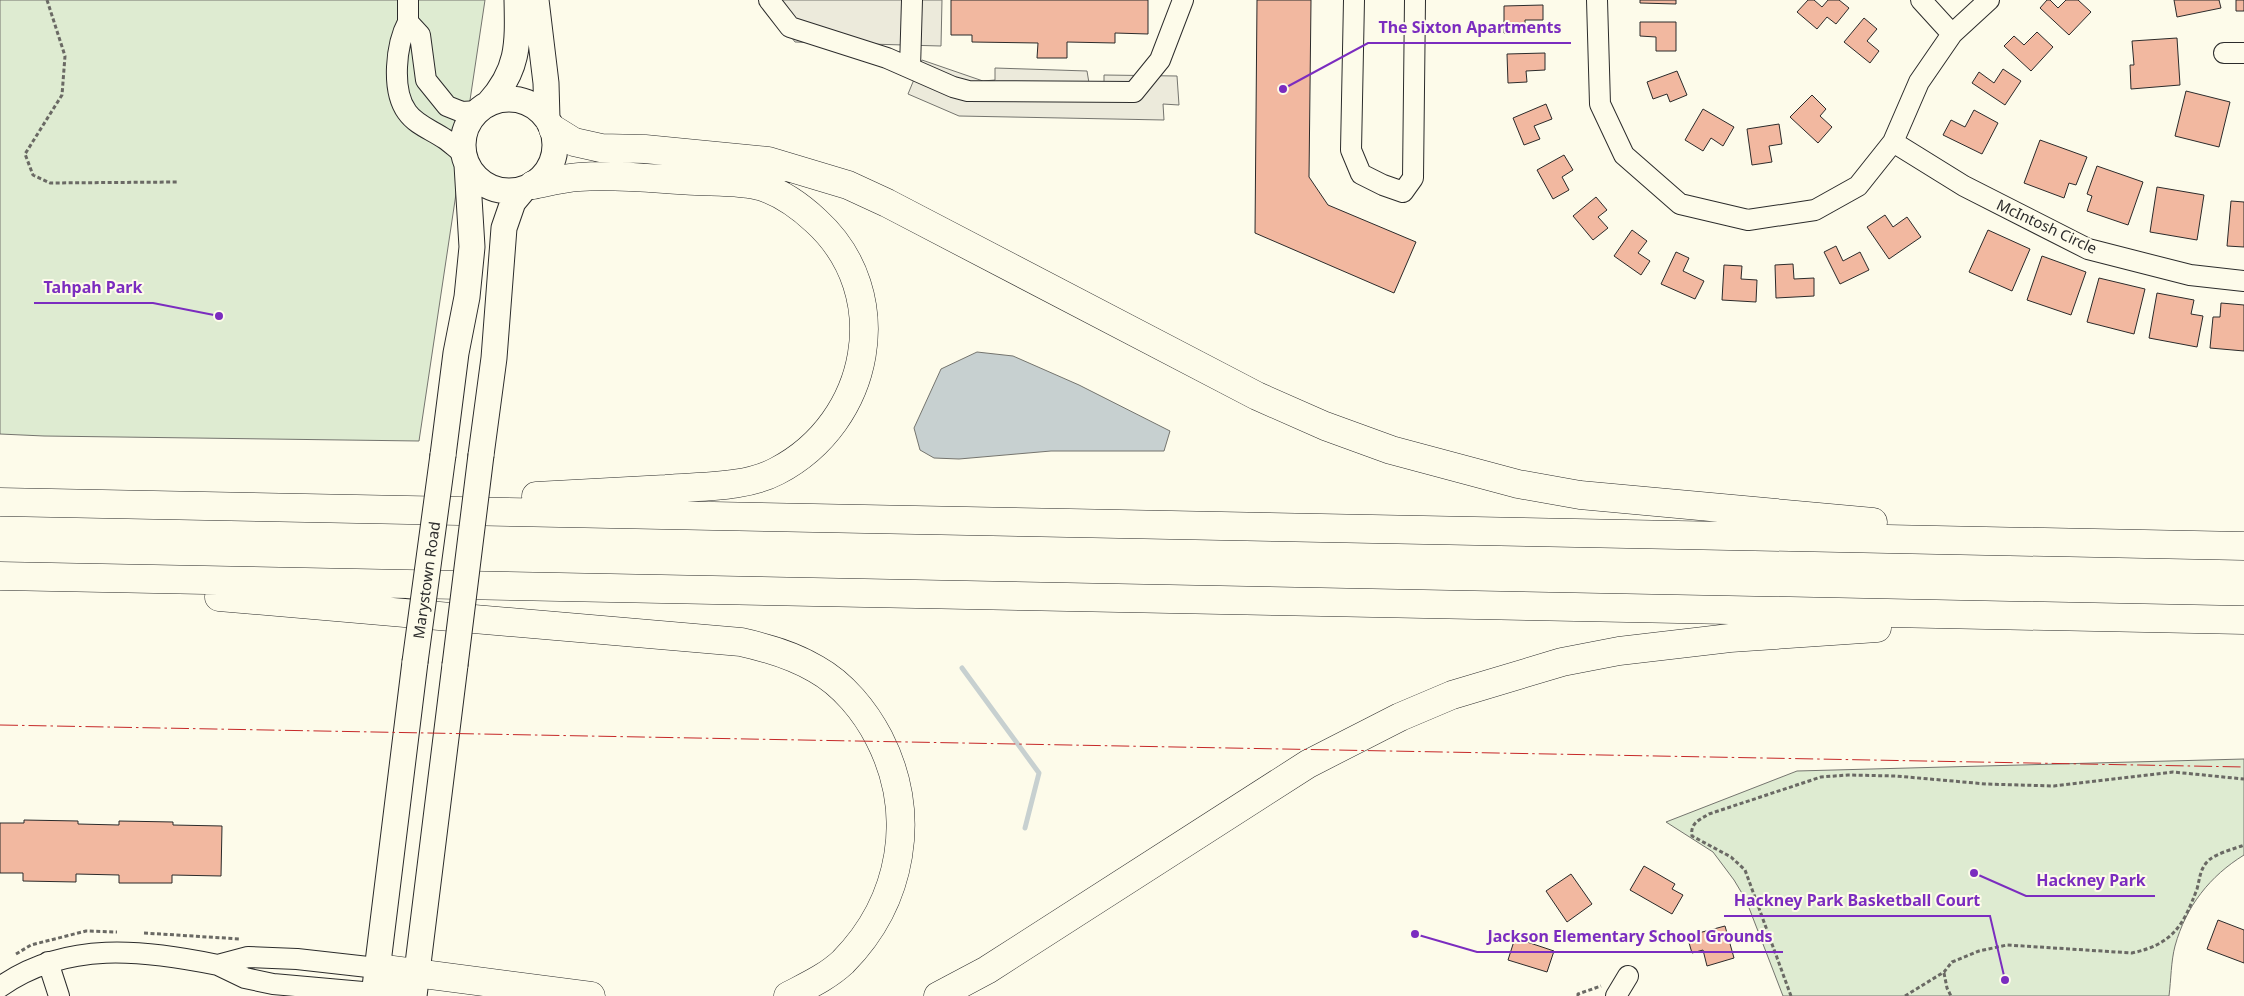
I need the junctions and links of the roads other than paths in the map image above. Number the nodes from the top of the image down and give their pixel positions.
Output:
1 (408, 0) edge
2 (517, 0) edge
3 (536, 0) edge
4 (769, 0) edge
5 (912, 0) edge
6 (1183, 0) edge
7 (1354, 0) edge
8 (1415, 0) edge
9 (1597, 0) edge
10 (1921, 0) edge
11 (1989, 0) edge
12 (408, 22) junction
13 (1952, 34) junction
14 (2224, 53) dead end
15 (2244, 53) edge
16 (910, 68) junction
17 (483, 107) junction
18 (550, 124) junction
19 (1893, 142) junction
20 (465, 159) junction
21 (528, 187) junction
22 (2244, 281) edge
23 (0, 502) edge
24 (277, 508) junction
25 (2003, 542) junction
26 (2244, 546) edge
27 (0, 576) edge
28 (0, 584) edge
29 (2020, 616) junction
30 (2244, 620) edge
31 (48, 962) junction
32 (218, 965) junction
33 (1628, 976) dead end
34 (415, 985) edge
35 (0, 987) edge
36 (380, 988) edge
37 (59, 996) edge
38 (591, 996) edge
39 (788, 996) edge
40 (938, 996) edge
41 (1616, 996) edge

1 - 12 street
2 - 17 main road
3 - 18 main road
4 - 16 street
5 - 16 street
6 - 16 street
7 - 8 street
9 - 19 street
10 - 13 street
11 - 13 street
12 - 17 street
12 - 20 street
13 - 19 street
14 - 15 street
17 - 18 main road
17 - 20 main road
18 - 21 main road
18 - 25 highway
19 - 22 street, McIntosh Circle
20 - 21 main road
20 - 36 main road, Marystown Road, bridge
21 - 24 highway
21 - 34 main road, bridge
23 - 24 highway
24 - 25 highway
25 - 26 highway
27 - 29 highway
28 - 39 highway
29 - 30 highway
29 - 40 highway
31 - 32 street
31 - 35 street
31 - 37 street
32 - 36 street
32 - 36 street
33 - 41 street
34 - 36 highway
34 - 38 highway

